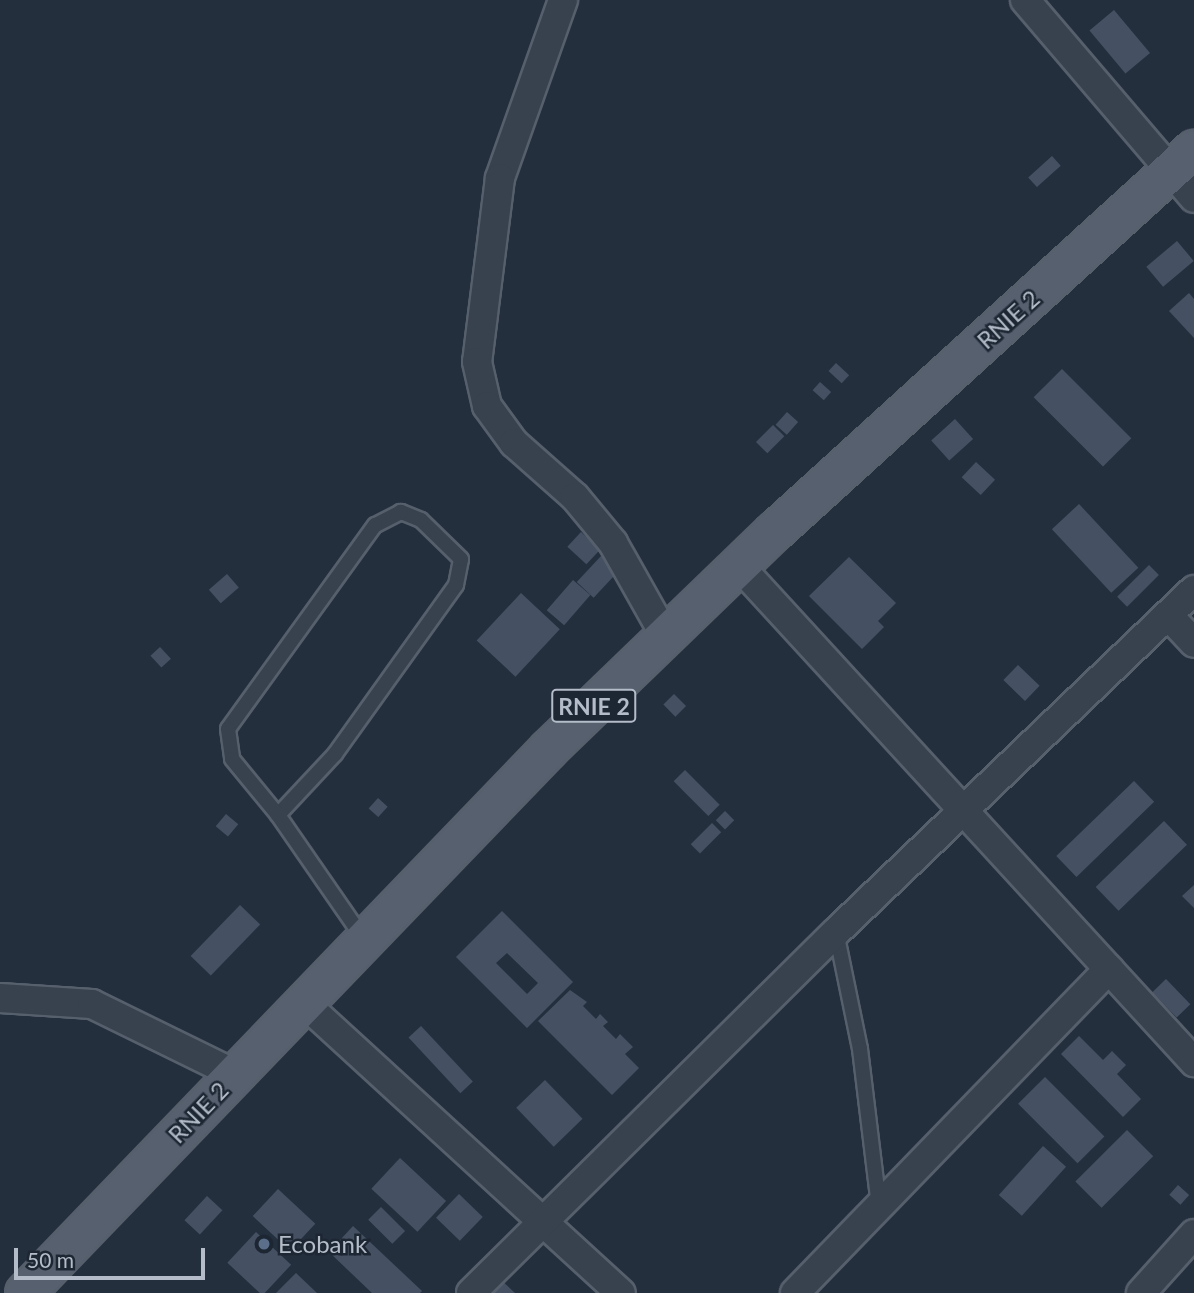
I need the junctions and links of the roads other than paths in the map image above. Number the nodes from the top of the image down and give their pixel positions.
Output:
1 (563, 0) edge
2 (1026, 0) edge
3 (1186, 173) edge
4 (740, 567) junction
5 (1194, 590) edge
6 (1168, 615) junction
7 (666, 637) junction
8 (1194, 643) edge
9 (965, 812) junction
10 (278, 815) junction
11 (836, 932) junction
12 (364, 939) junction
13 (1109, 969) junction
14 (0, 998) edge
15 (303, 1002) junction
16 (1194, 1062) edge
17 (235, 1074) junction
18 (879, 1206) junction
19 (543, 1219) junction
20 (1194, 1234) edge
21 (24, 1293) edge
22 (471, 1293) edge
23 (621, 1293) edge
24 (795, 1293) edge
25 (1140, 1293) edge

1 - 7 street
2 - 3 street
3 - 4 main road, RNIE 2 / RNIE 2
4 - 7 main road, RNIE 2 / RNIE 2
4 - 9 street
5 - 6 street
6 - 8 street
6 - 9 street
7 - 12 main road, RNIE 2 / RNIE 2
9 - 11 street
9 - 13 street
10 - 10 lane
10 - 12 lane
11 - 18 lane
11 - 19 street
12 - 15 main road, RNIE 2 / RNIE 2
13 - 16 street
13 - 18 street
14 - 17 street
15 - 17 main road, RNIE 2 / RNIE 2
15 - 19 street
17 - 21 main road, RNIE 2 / RNIE 2
18 - 24 street
19 - 22 street
19 - 23 street
20 - 25 street

